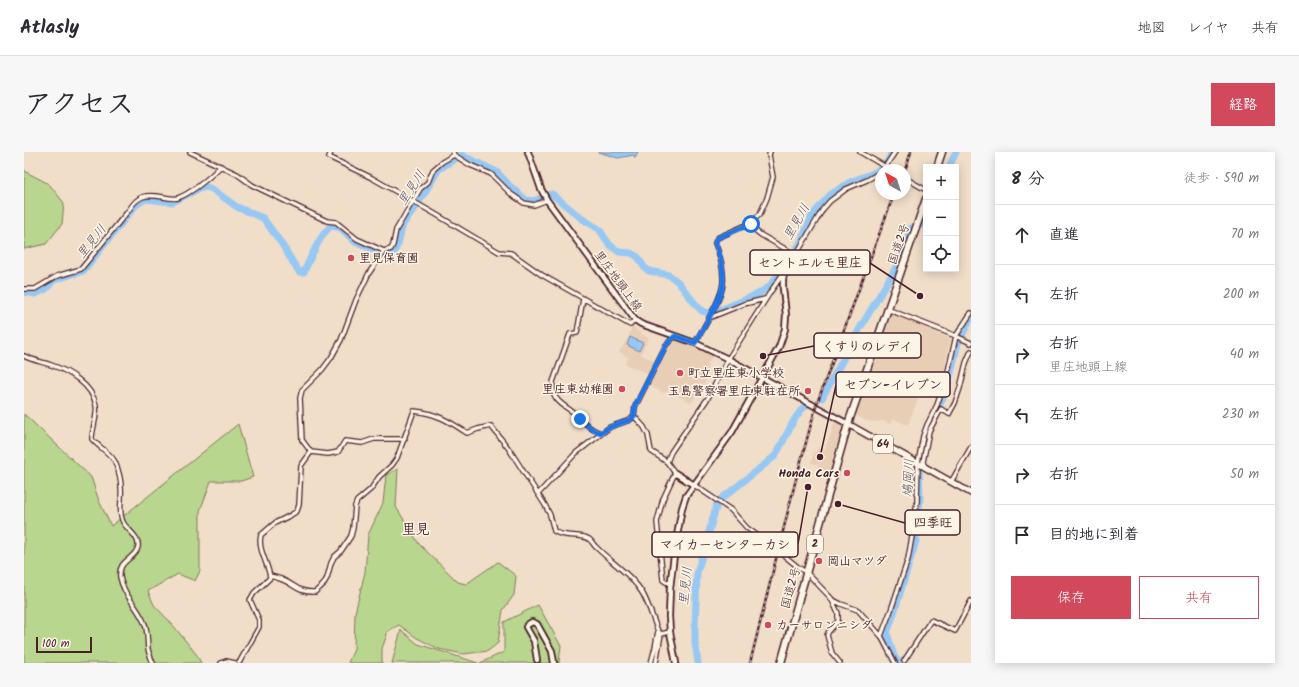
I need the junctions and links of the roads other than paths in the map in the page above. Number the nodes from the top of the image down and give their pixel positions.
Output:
1 (190, 152) edge
2 (331, 152) edge
3 (528, 152) edge
4 (770, 152) edge
5 (860, 152) edge
6 (895, 152) edge
7 (942, 152) edge
8 (454, 154) edge
9 (876, 164) edge
10 (887, 164) edge
11 (938, 164) edge
12 (221, 166) junction
13 (875, 174) edge
14 (911, 181) edge
15 (923, 188) edge
16 (545, 197) junction
17 (926, 200) edge
18 (413, 202) junction
19 (751, 224) junction
20 (384, 251) junction
21 (796, 255) junction
22 (785, 270) junction
23 (24, 289) edge
24 (583, 299) junction
25 (766, 299) junction
26 (888, 309) junction
27 (971, 313) edge
28 (709, 317) junction
29 (635, 320) junction
30 (675, 336) junction
31 (956, 336) junction
32 (695, 343) junction
33 (971, 344) edge
34 (971, 351) edge
35 (24, 356) edge
36 (728, 359) junction
37 (763, 378) junction
38 (634, 416) junction
39 (848, 424) junction
40 (601, 433) junction
41 (405, 439) junction
42 (971, 447) edge
43 (311, 452) junction
44 (667, 462) junction
45 (918, 463) junction
46 (924, 467) junction
47 (675, 474) junction
48 (951, 482) junction
49 (694, 485) junction
50 (538, 494) junction
51 (971, 494) edge
52 (807, 572) junction
53 (270, 576) junction
54 (671, 583) junction
55 (830, 598) junction
56 (971, 601) edge
57 (660, 632) junction
58 (670, 632) junction
59 (881, 636) junction
60 (538, 660) dead end
61 (904, 662) dead end
62 (153, 663) edge
63 (221, 663) edge
64 (235, 663) edge
65 (239, 663) edge
66 (554, 663) edge
67 (651, 663) edge
68 (656, 663) edge
69 (676, 663) edge
70 (781, 663) edge
71 (840, 663) edge
72 (895, 663) edge

1 - 12 street
2 - 18 street
3 - 16 street, 里庄地頭上線
4 - 19 street
5 - 9 street
6 - 10 street
7 - 11 highway
8 - 16 street
8 - 18 street
12 - 20 street
12 - 23 street
13 - 21 street
14 - 15 street
16 - 29 street, 里庄地頭上線
17 - 26 highway, 国道2号 / 2
18 - 20 street
18 - 24 street
19 - 21 street
19 - 28 street
20 - 43 street
21 - 22 street
22 - 25 street
22 - 37 street
24 - 29 street
24 - 40 street
25 - 28 street
25 - 36 street
26 - 31 street
26 - 39 highway, 国道2号 / 2
27 - 31 street
28 - 32 street
29 - 30 street, 里庄地頭上線
30 - 32 street, 里庄地頭上線
30 - 38 street
31 - 33 street
31 - 45 street
32 - 36 street, 里庄地頭上線
34 - 46 street
35 - 62 street
36 - 37 street, 里庄地頭上線
36 - 44 street
37 - 39 street, 里庄地頭上線
37 - 49 street
38 - 40 street
38 - 44 street
39 - 45 main road, 64
39 - 52 highway, 国道2号 / 2
40 - 50 street
41 - 43 street
41 - 50 street
41 - 53 street
42 - 48 street
43 - 53 street
44 - 47 street
45 - 46 main road, 64
45 - 59 street
46 - 48 main road, 64
47 - 49 street
47 - 54 street
48 - 51 main road, 64
49 - 52 street
49 - 54 street
50 - 57 street
52 - 55 street
52 - 70 highway, 国道2号 / 2
53 - 65 street
54 - 58 street
55 - 59 street
55 - 71 street
56 - 61 street
57 - 58 street
57 - 67 street
57 - 68 street
58 - 69 street
59 - 72 street
60 - 66 street
63 - 64 street

